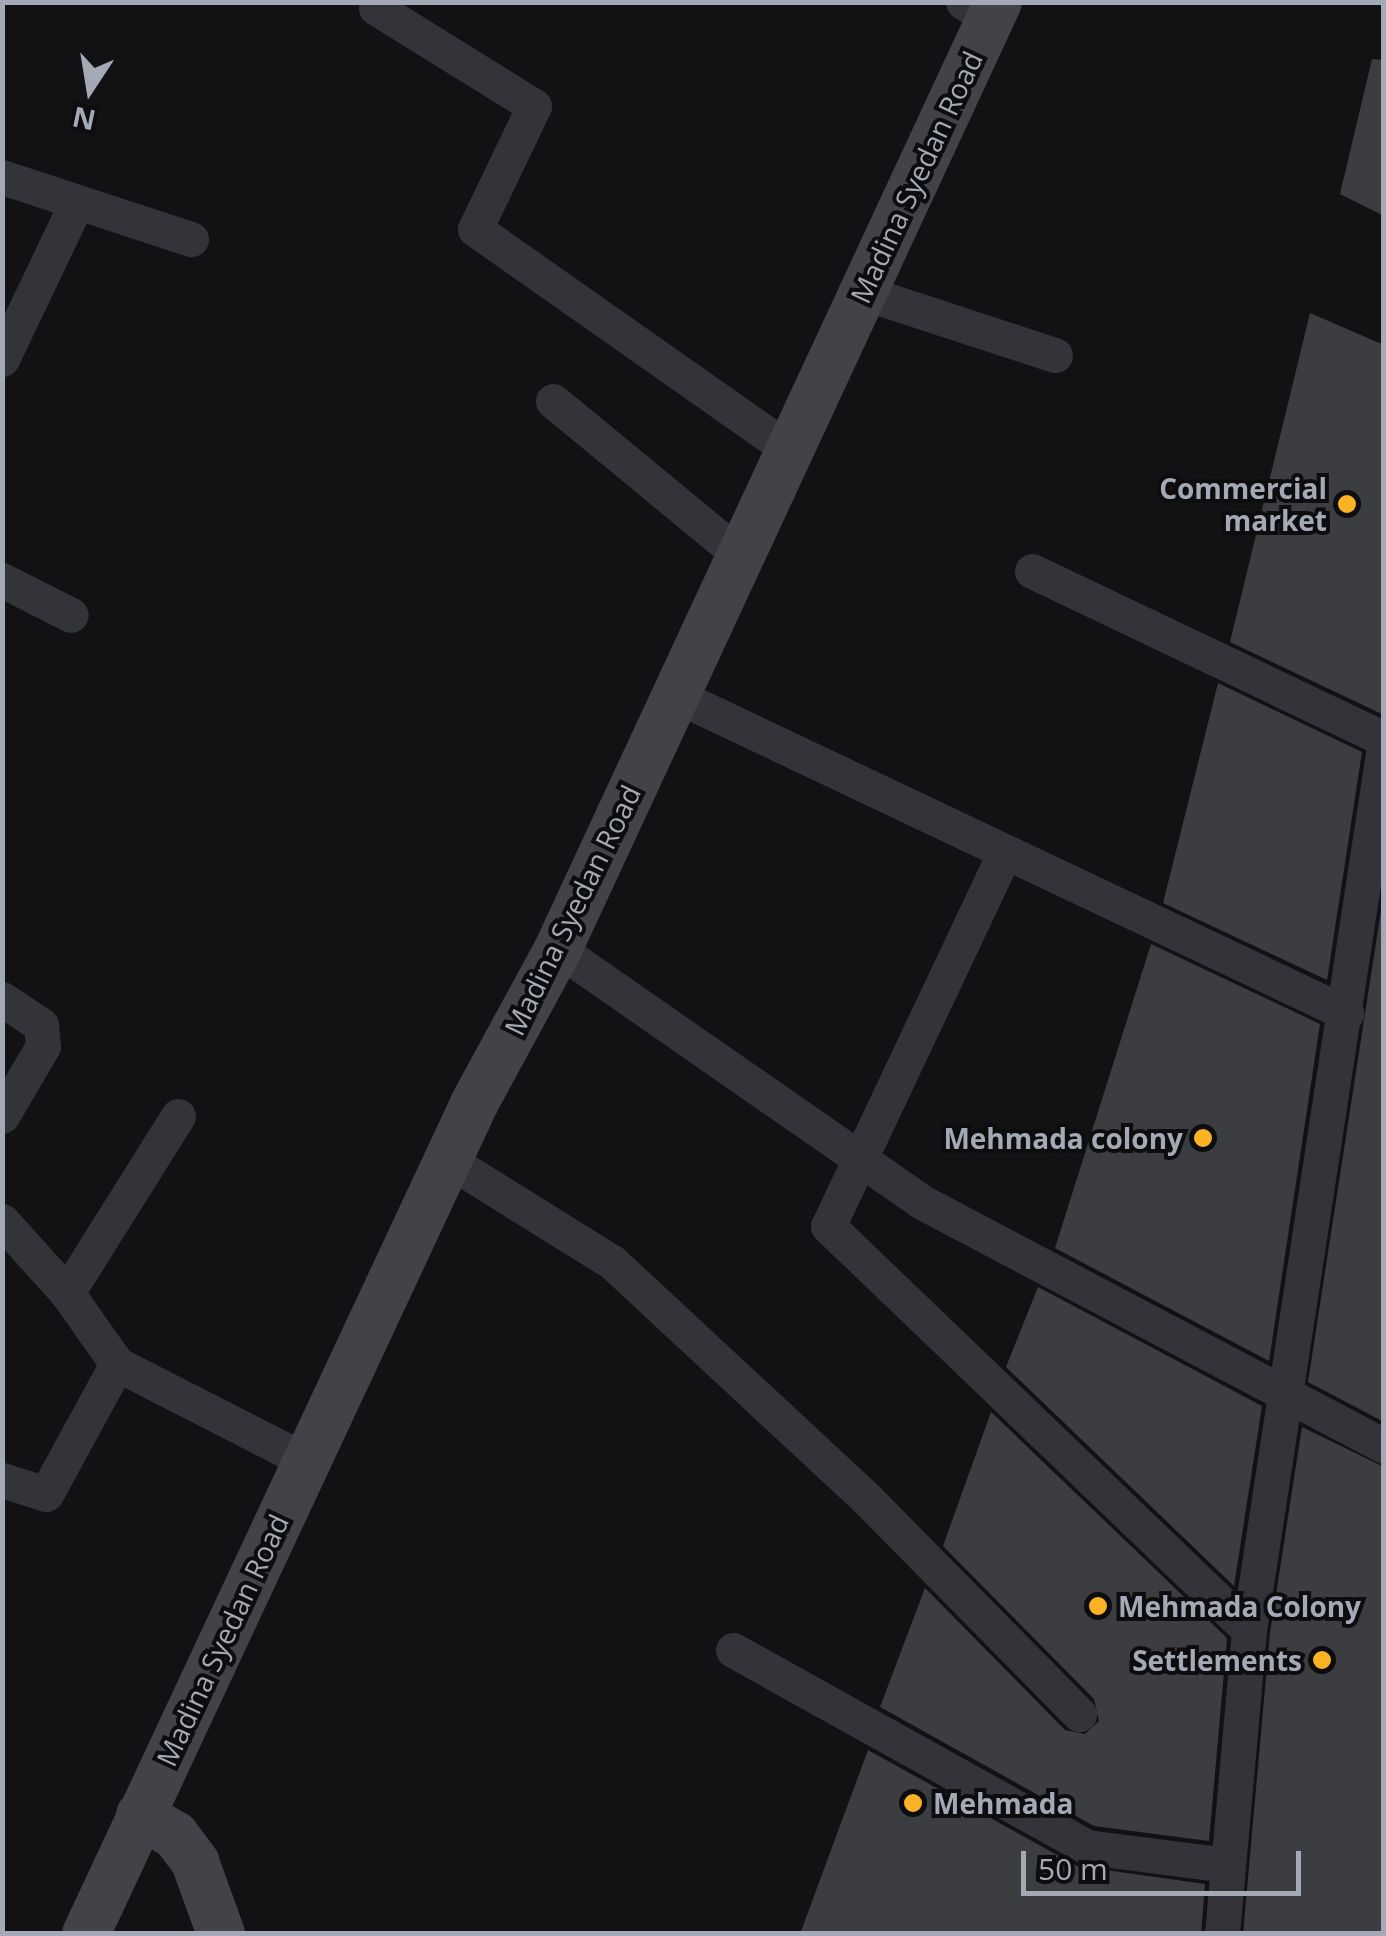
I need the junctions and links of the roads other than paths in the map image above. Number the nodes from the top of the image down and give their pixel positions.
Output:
1 (376, 8) dead end
2 (984, 8) edge
3 (2, 176) edge
4 (77, 202) junction
5 (192, 239) dead end
6 (862, 292) junction
7 (1055, 355) dead end
8 (2, 359) edge
9 (553, 401) dead end
10 (788, 450) junction
11 (740, 555) junction
12 (1032, 571) dead end
13 (2, 580) edge
14 (70, 615) dead end
15 (675, 695) junction
16 (1384, 739) edge
17 (1384, 747) edge
18 (1005, 852) junction
19 (558, 950) junction
20 (2, 1000) edge
21 (1346, 1014) junction
22 (2, 1116) edge
23 (178, 1116) dead end
24 (448, 1160) junction
25 (860, 1160) junction
26 (2, 1221) edge
27 (67, 1293) junction
28 (116, 1364) junction
29 (1286, 1395) junction
30 (1384, 1446) edge
31 (306, 1460) junction
32 (2, 1480) edge
33 (1249, 1630) junction
34 (733, 1650) dead end
35 (1079, 1714) dead end
36 (140, 1816) junction
37 (1228, 1866) junction
38 (86, 1934) edge
39 (222, 1934) edge
40 (1222, 1934) edge

1 - 10 street
2 - 6 main road, Madina Syedan Road
3 - 4 street
4 - 5 street
4 - 8 street
6 - 7 street
6 - 10 main road, Madina Syedan Road
9 - 11 street
10 - 11 main road, Madina Syedan Road
11 - 15 main road, Madina Syedan Road
12 - 16 street
13 - 14 street
15 - 18 street
15 - 19 main road, Madina Syedan Road
17 - 21 street
18 - 21 street
18 - 25 street
19 - 24 main road, Madina Syedan Road
19 - 25 street
20 - 22 street
21 - 29 street
23 - 27 street
24 - 31 main road, Madina Syedan Road
24 - 35 street
25 - 29 street
25 - 33 street
26 - 27 street
27 - 28 street
28 - 31 street
28 - 32 street
29 - 30 street
29 - 33 street
31 - 36 main road, Madina Syedan Road
33 - 37 street
34 - 37 street
36 - 38 main road, Madina Syedan Road
36 - 39 main road
37 - 40 street

